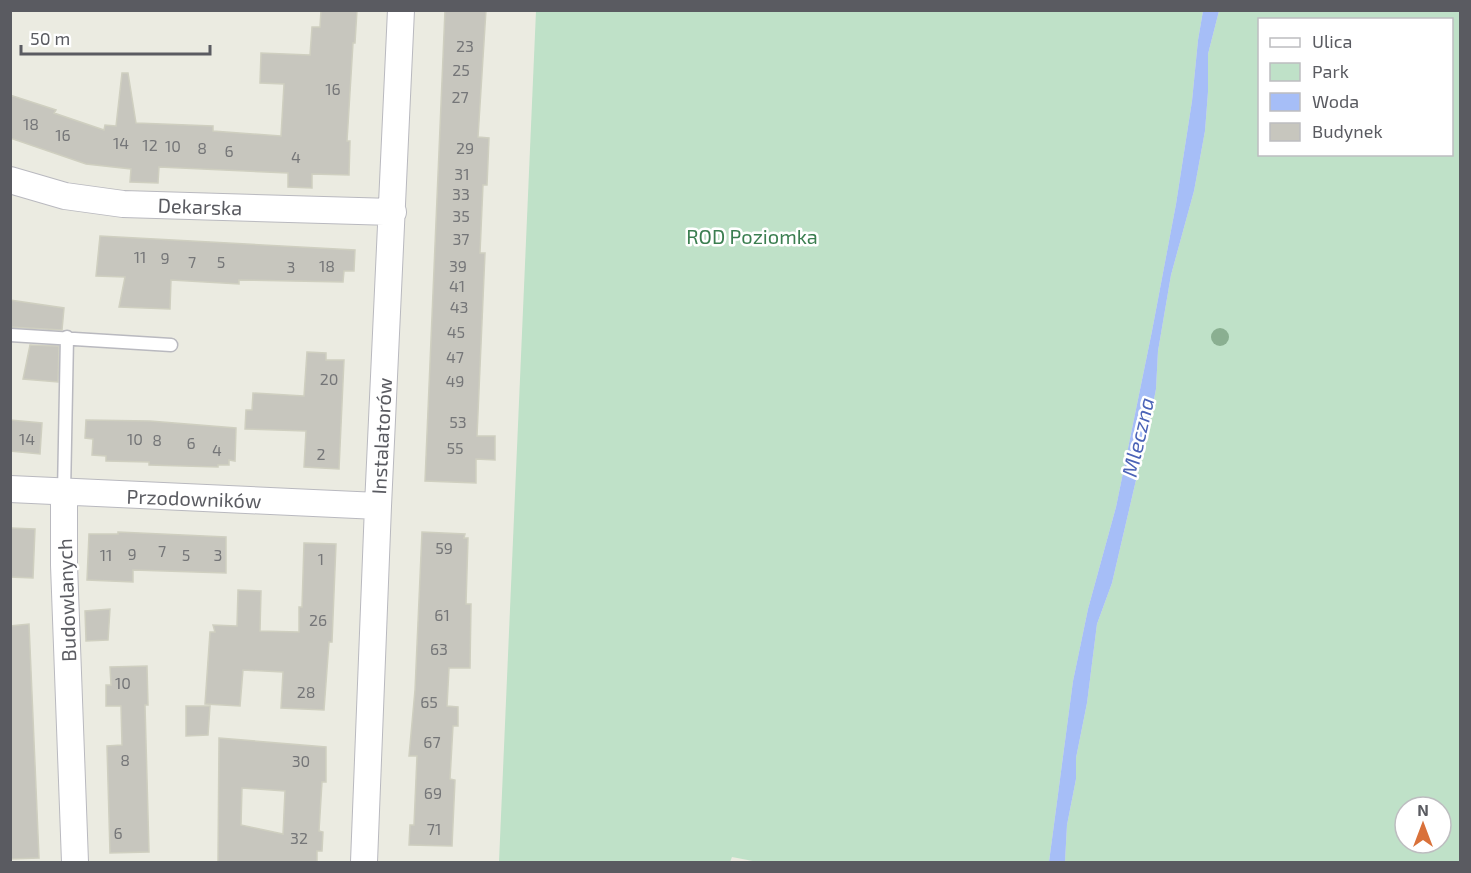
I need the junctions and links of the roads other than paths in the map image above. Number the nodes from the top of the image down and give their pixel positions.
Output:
1 (401, 10) edge
2 (10, 180) edge
3 (393, 212) junction
4 (10, 336) edge
5 (66, 338) junction
6 (171, 345) dead end
7 (10, 489) edge
8 (64, 493) junction
9 (378, 506) junction
10 (75, 862) edge
11 (364, 862) edge

1 - 3 street, Instalatorów
2 - 3 street, Dekarska
3 - 9 street, Instalatorów
4 - 5 lane
5 - 6 lane
5 - 8 lane, Budowlanych
7 - 8 street, Przodowników
8 - 9 street, Przodowników
8 - 10 street, Budowlanych
9 - 11 street, Instalatorów

